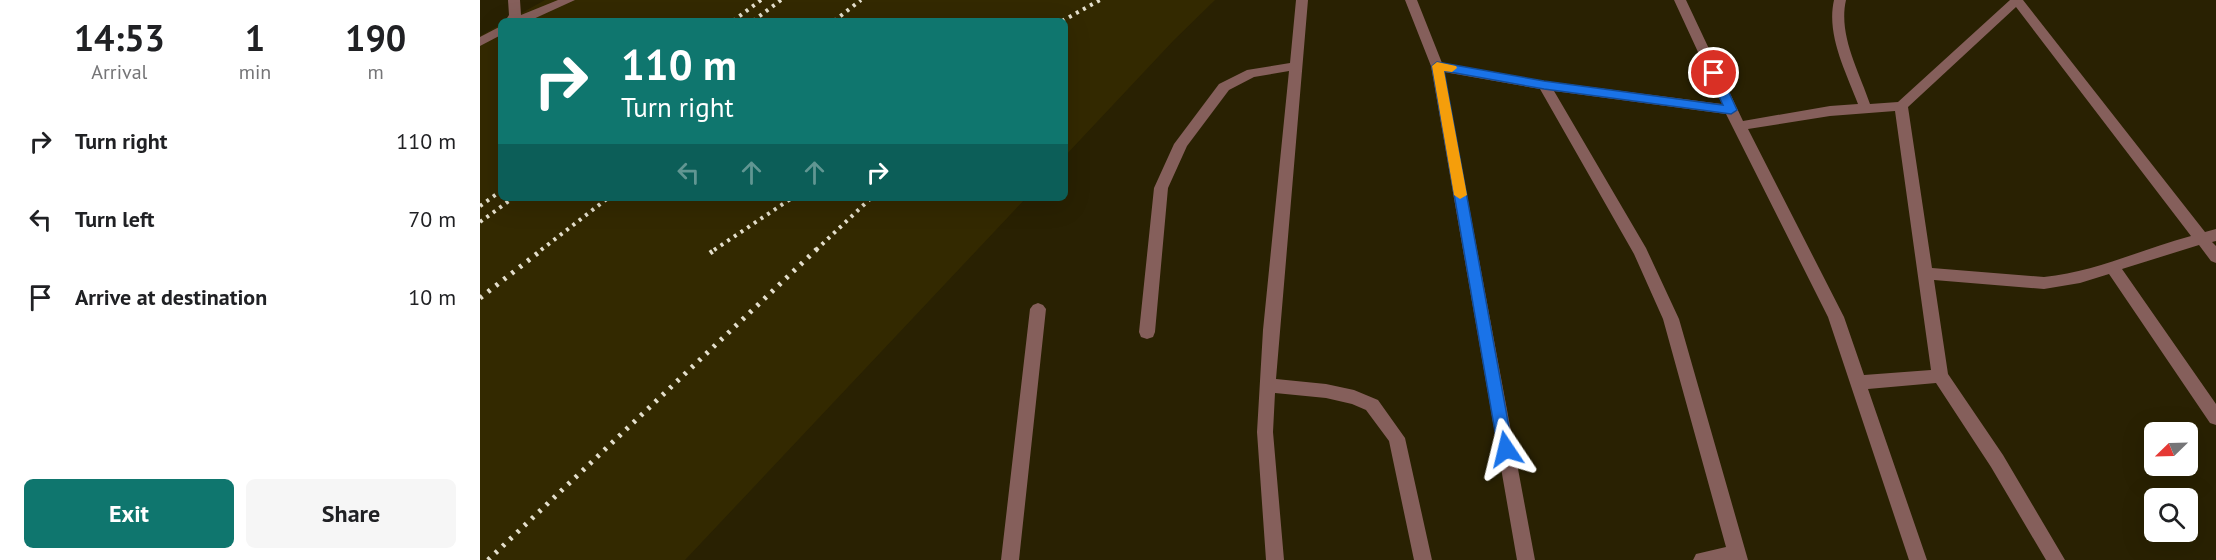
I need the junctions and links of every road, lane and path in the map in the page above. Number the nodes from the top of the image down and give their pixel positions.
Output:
1 (514, 0) edge
2 (569, 0) edge
3 (1302, 0) edge
4 (1411, 0) edge
5 (1680, 0) edge
6 (1840, 0) edge
7 (2017, 1) edge
8 (514, 18) edge
9 (526, 18) edge
10 (498, 32) edge
11 (480, 42) edge
12 (1295, 66) junction
13 (1437, 66) junction
14 (1544, 85) junction
15 (1901, 106) junction
16 (1865, 107) junction
17 (1731, 110) junction
18 (1740, 126) junction
19 (2216, 235) edge
20 (2200, 239) junction
21 (2216, 257) edge
22 (2113, 268) junction
23 (1925, 273) junction
24 (1038, 309) dead end
25 (1147, 332) dead end
26 (1940, 376) junction
27 (1858, 383) junction
28 (1268, 385) junction
29 (2216, 418) edge
30 (1738, 557) edge
31 (1010, 560) edge
32 (1275, 560) edge
33 (1423, 560) edge
34 (1526, 560) edge
35 (1702, 560) edge
36 (1918, 560) edge
37 (2056, 560) edge

1 - 8 street
2 - 9 street
3 - 12 street
4 - 13 street
5 - 17 street
6 - 16 street
7 - 15 street
7 - 20 street
10 - 11 street
12 - 25 street
12 - 28 street
13 - 14 street
13 - 34 street
14 - 17 street
14 - 30 street
15 - 16 street
15 - 23 street
16 - 18 street
17 - 18 street
18 - 27 street
19 - 20 street
20 - 21 street
20 - 22 street
22 - 23 street
22 - 29 street
23 - 26 street
24 - 31 street
26 - 27 street
26 - 37 street
27 - 36 street
28 - 32 street
28 - 33 street
30 - 35 street

